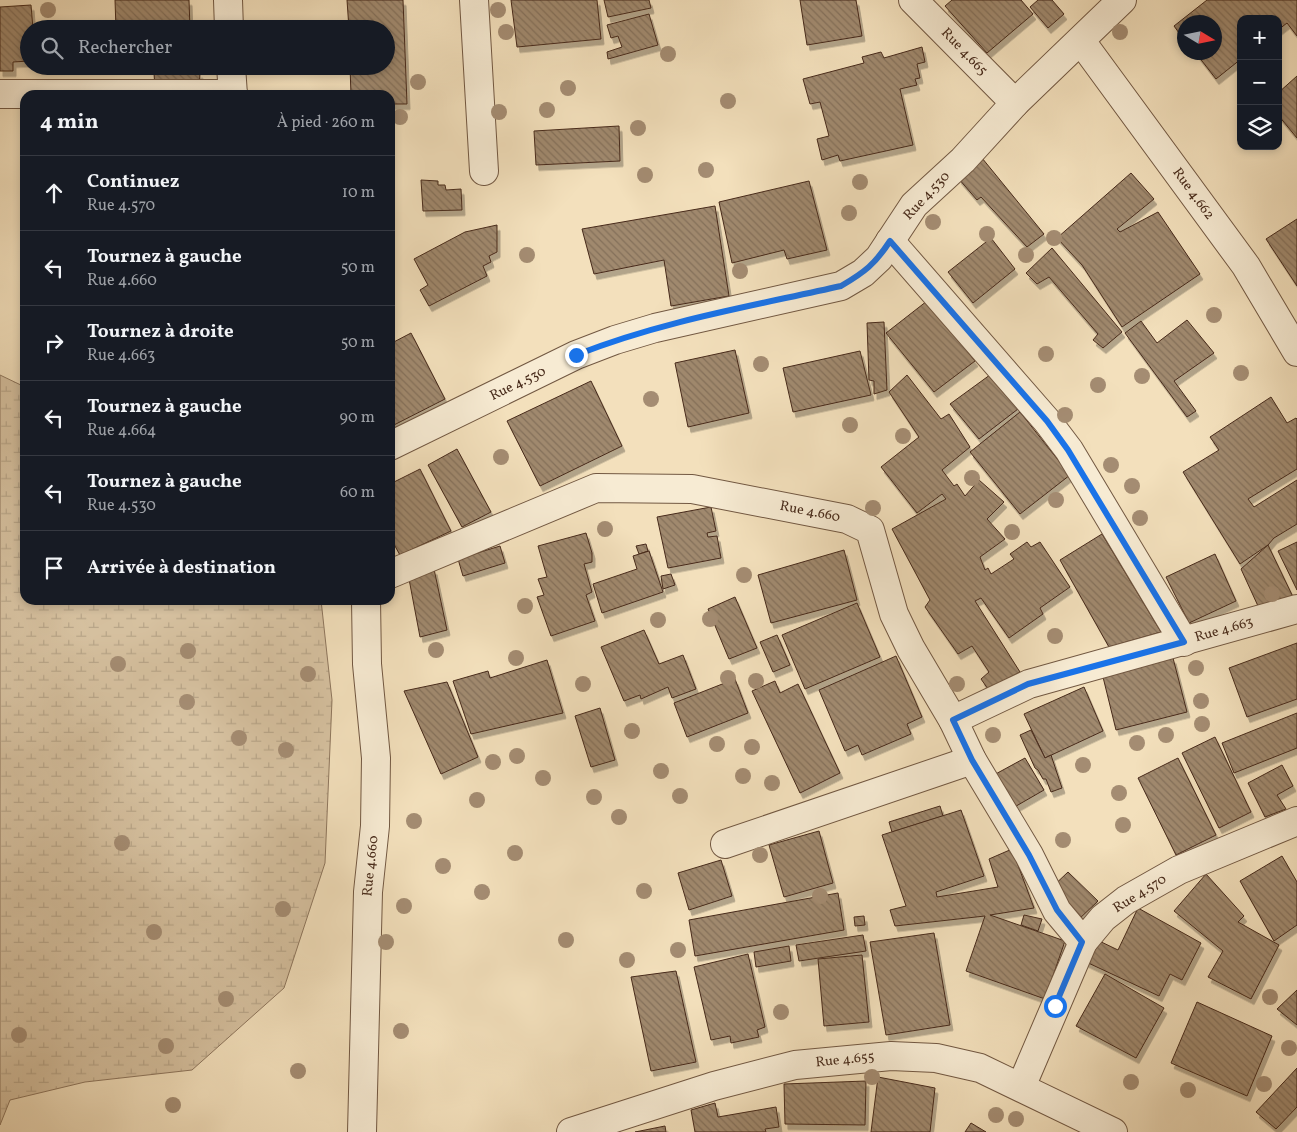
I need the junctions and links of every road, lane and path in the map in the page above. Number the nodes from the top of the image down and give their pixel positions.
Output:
1 (228, 0) edge
2 (474, 0) edge
3 (913, 0) edge
4 (1122, 0) edge
5 (229, 20) edge
6 (1081, 41) junction
7 (232, 75) edge
8 (233, 90) edge
9 (0, 94) edge
10 (20, 94) edge
11 (1015, 103) junction
12 (484, 171) dead end
13 (890, 241) junction
14 (1297, 352) edge
15 (395, 444) edge
16 (395, 572) edge
17 (366, 605) edge
18 (1297, 609) edge
19 (1184, 642) junction
20 (953, 720) junction
21 (972, 760) junction
22 (1297, 821) edge
23 (725, 844) dead end
24 (1082, 942) junction
25 (1021, 1087) junction
26 (362, 1132) edge
27 (571, 1132) edge
28 (1113, 1132) edge

1 - 5 street
2 - 12 street
3 - 11 street, Rue 4.665
4 - 6 street, Rue 4.530
6 - 11 street, Rue 4.530
6 - 14 street, Rue 4.662
7 - 8 street
9 - 10 street
11 - 13 street, Rue 4.530
13 - 15 street, Rue 4.530
13 - 19 street
16 - 20 street, Rue 4.660
17 - 26 street, Rue 4.660
18 - 19 street, Rue 4.663
19 - 20 street, Rue 4.663
20 - 21 street, Rue 4.660
21 - 23 street
21 - 24 street, Rue 4.660
22 - 24 street, Rue 4.570
24 - 25 street, Rue 4.570
25 - 27 street, Rue 4.655
25 - 28 street, Rue 4.655

